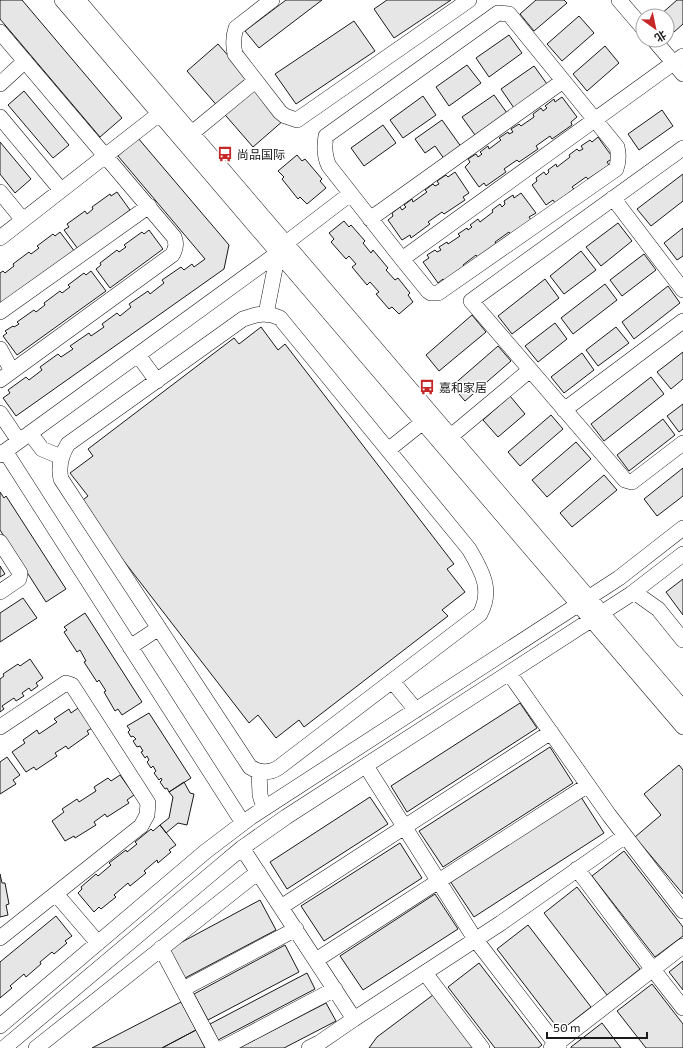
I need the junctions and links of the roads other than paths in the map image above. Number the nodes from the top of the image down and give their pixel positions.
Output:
1 (62, 0) edge
2 (78, 0) edge
3 (272, 0) edge
4 (469, 0) edge
5 (619, 0) edge
6 (635, 19) edge
7 (0, 32) edge
8 (664, 48) edge
9 (678, 59) edge
10 (25, 61) junction
11 (683, 74) edge
12 (255, 81) junction
13 (563, 81) junction
14 (0, 84) edge
15 (159, 114) junction
16 (0, 117) edge
17 (594, 120) junction
18 (192, 133) junction
19 (683, 148) edge
20 (106, 156) junction
21 (61, 190) junction
22 (0, 192) edge
23 (350, 194) junction
24 (613, 198) junction
25 (149, 206) junction
26 (370, 219) junction
27 (23, 220) junction
28 (0, 238) edge
29 (282, 248) junction
30 (402, 260) junction
31 (683, 290) edge
32 (0, 312) edge
33 (266, 314) junction
34 (683, 322) edge
35 (0, 349) edge
36 (138, 355) junction
37 (530, 370) junction
38 (6, 375) edge
39 (157, 381) junction
40 (564, 410) junction
41 (0, 413) edge
42 (423, 422) junction
43 (451, 436) junction
44 (25, 437) junction
45 (683, 443) edge
46 (388, 450) junction
47 (2, 453) edge
48 (61, 457) junction
49 (683, 528) edge
50 (0, 542) edge
51 (683, 554) edge
52 (0, 592) edge
53 (634, 592) junction
54 (584, 601) junction
55 (597, 616) junction
56 (159, 628) junction
57 (683, 640) edge
58 (130, 647) junction
59 (509, 673) junction
60 (392, 681) junction
61 (683, 708) edge
62 (416, 710) junction
63 (0, 727) edge
64 (683, 727) edge
65 (551, 732) junction
66 (366, 766) junction
67 (259, 772) junction
68 (588, 785) junction
69 (264, 808) junction
70 (243, 823) junction
71 (405, 827) junction
72 (625, 836) junction
73 (242, 848) junction
74 (578, 869) junction
75 (258, 872) junction
76 (439, 881) junction
77 (56, 894) junction
78 (281, 907) junction
79 (683, 911) edge
80 (296, 929) junction
81 (0, 938) edge
82 (475, 940) junction
83 (98, 943) junction
84 (683, 946) edge
85 (161, 948) junction
86 (316, 960) junction
87 (653, 970) junction
88 (425, 973) junction
89 (183, 989) junction
90 (335, 990) junction
91 (683, 1008) edge
92 (354, 1019) junction
93 (0, 1026) edge
94 (555, 1047) edge
95 (4, 1048) edge
96 (36, 1048) edge
97 (214, 1048) edge
98 (223, 1048) edge
99 (309, 1048) edge
100 (482, 1048) edge

1 - 15 street
2 - 18 street
3 - 12 street
4 - 12 street
5 - 6 street
7 - 10 street
8 - 9 street
9 - 11 street
9 - 17 street
10 - 14 street
10 - 20 street
12 - 18 street
13 - 17 street
13 - 23 street
13 - 26 street
15 - 20 street
15 - 29 street
16 - 21 street
17 - 30 street
17 - 30 street
18 - 29 street
19 - 24 street
20 - 21 street
20 - 25 street
21 - 27 street
22 - 27 street
23 - 26 street
23 - 29 street
24 - 31 street
24 - 37 street
25 - 32 street
25 - 38 street
26 - 30 street
27 - 28 street
29 - 33 street
29 - 36 street
29 - 42 street
29 - 43 street
33 - 39 street
33 - 46 street
34 - 40 street
35 - 38 street
36 - 39 street
36 - 44 street
37 - 40 street
37 - 43 street
39 - 48 street
40 - 45 street
41 - 44 street
42 - 46 street
42 - 54 street
43 - 54 street
44 - 47 street
44 - 48 street
46 - 60 street
47 - 58 street
48 - 56 street
49 - 54 street
50 - 52 street
51 - 53 street
53 - 55 street
53 - 57 street
54 - 55 street
54 - 62 street
55 - 59 street
55 - 61 street
55 - 64 street
56 - 58 street
56 - 67 street
58 - 70 street
59 - 65 street
59 - 66 street
60 - 62 street
60 - 67 street
62 - 69 street
63 - 77 street
65 - 68 street
65 - 71 street
66 - 71 street
66 - 73 street
67 - 69 street
68 - 72 street
68 - 76 street
69 - 70 street
70 - 83 street
71 - 76 street
71 - 78 street
72 - 74 street
72 - 79 street
73 - 75 street
73 - 95 street
74 - 82 street
74 - 87 street
75 - 78 street
75 - 85 street
76 - 82 street
76 - 86 street
77 - 81 street
77 - 83 street
78 - 80 street
80 - 86 street
80 - 89 street
82 - 88 street
82 - 94 street
83 - 93 street
84 - 87 street
85 - 89 street
85 - 96 street
86 - 90 street
87 - 91 street
87 - 94 street
88 - 92 street
88 - 100 street
89 - 97 street
90 - 92 street
90 - 98 street
92 - 99 street

